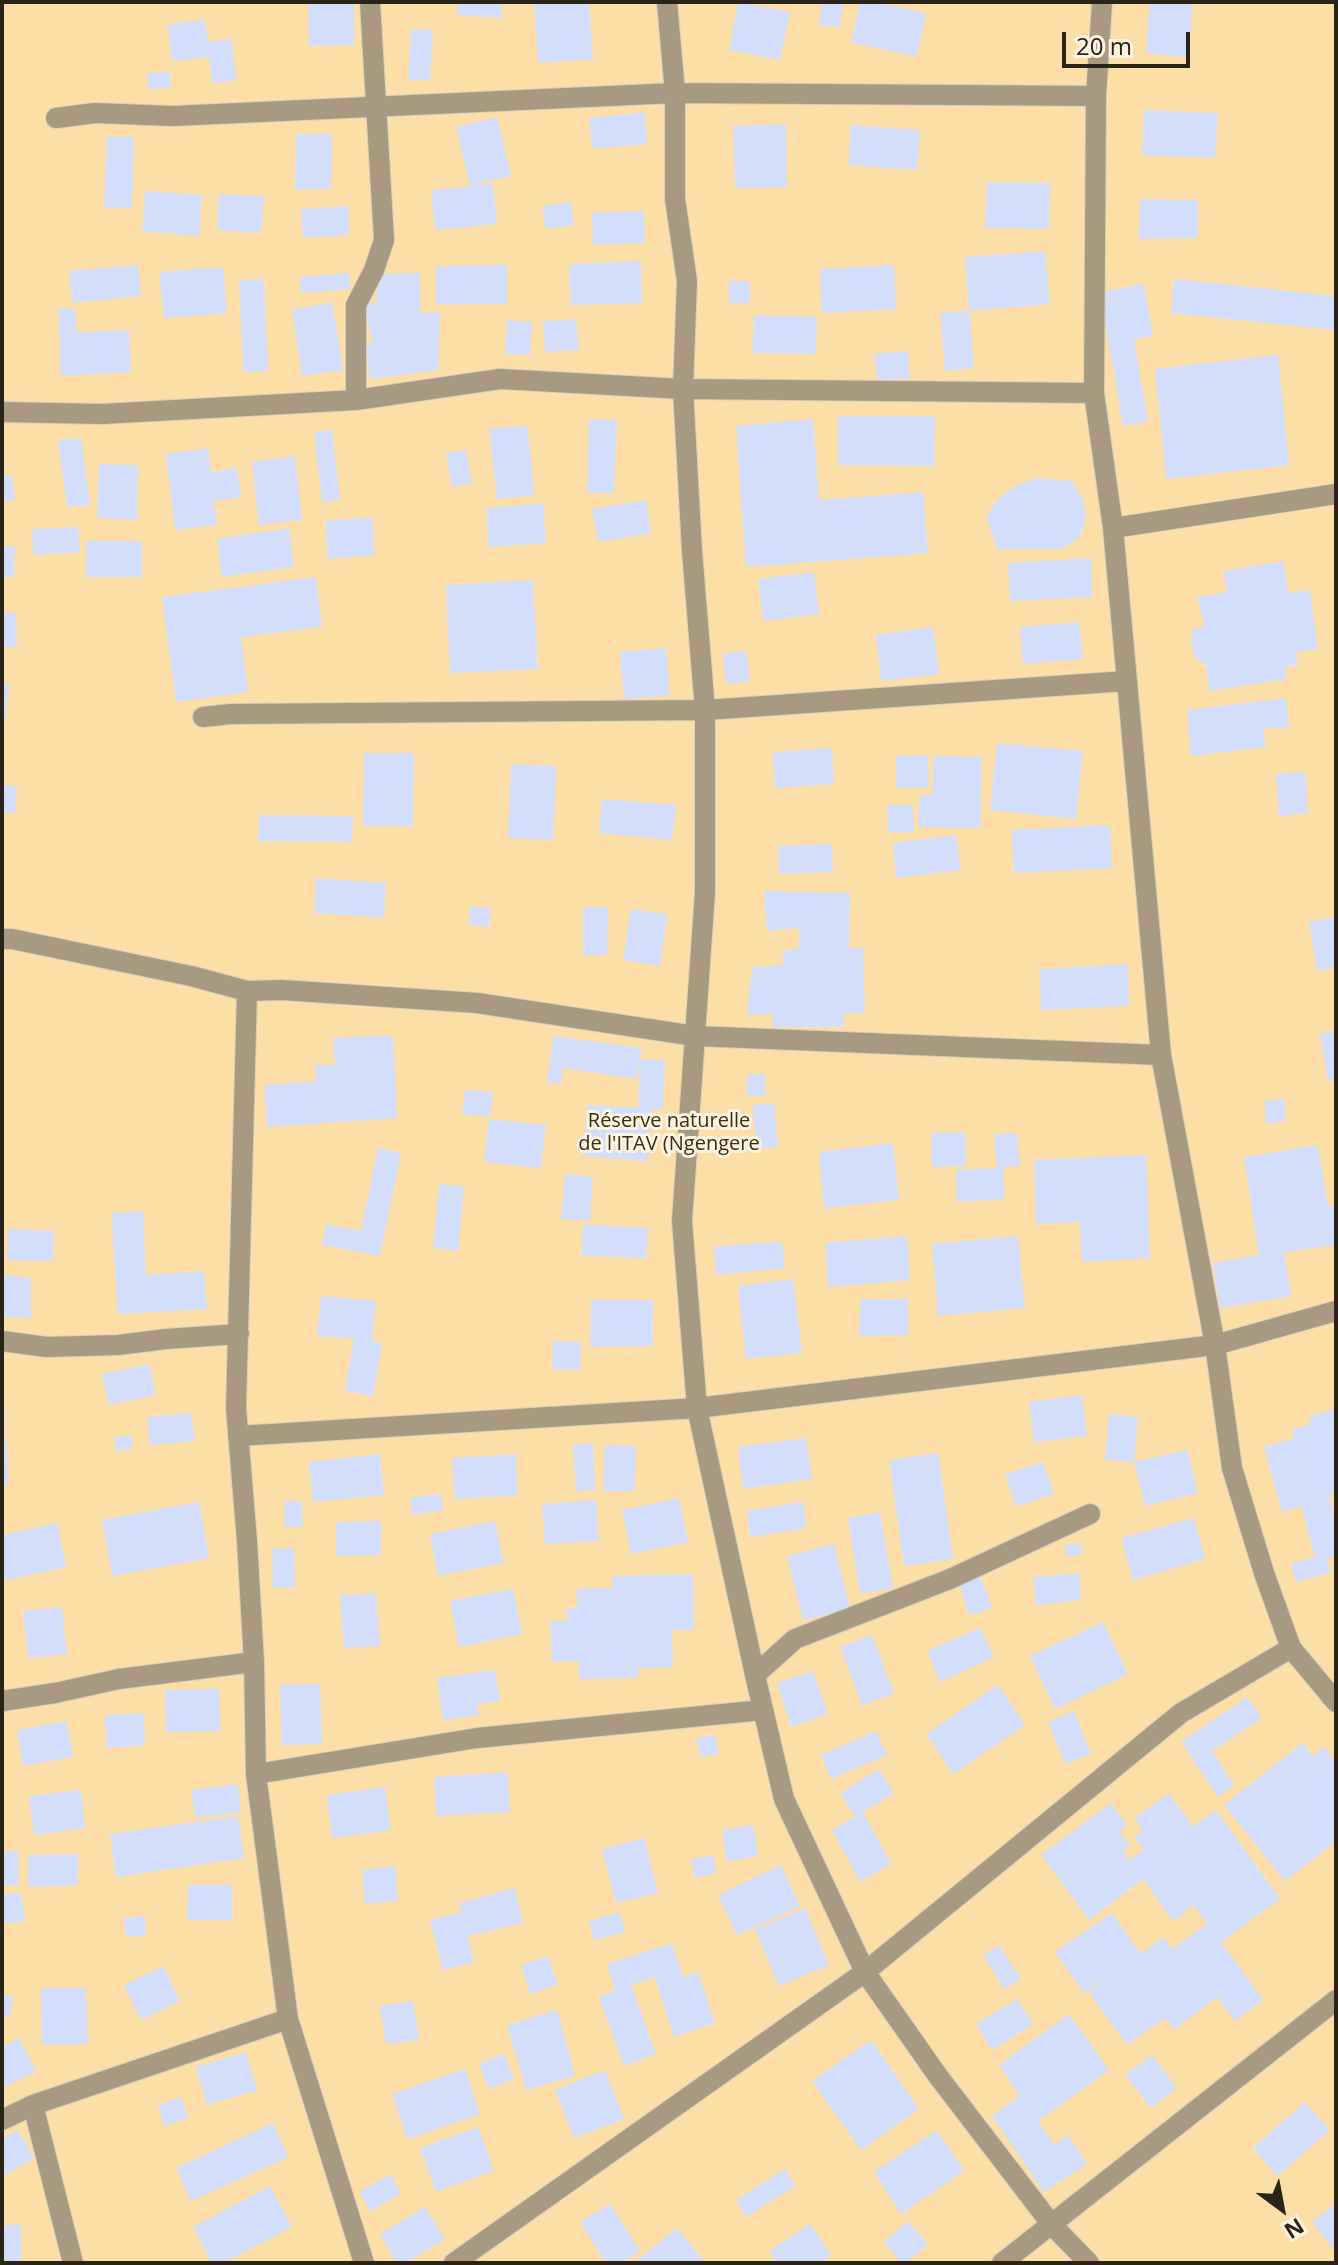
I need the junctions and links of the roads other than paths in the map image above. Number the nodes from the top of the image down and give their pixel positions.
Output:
1 (370, 2) edge
2 (667, 2) edge
3 (1102, 2) edge
4 (675, 93) junction
5 (1096, 96) junction
6 (375, 108) junction
7 (56, 118) dead end
8 (683, 389) junction
9 (1094, 393) junction
10 (356, 400) junction
11 (2, 412) edge
12 (1336, 494) edge
13 (1113, 528) junction
14 (1127, 681) junction
15 (705, 710) junction
16 (203, 717) dead end
17 (2, 939) edge
18 (247, 991) junction
19 (695, 1036) junction
20 (1161, 1055) junction
21 (1336, 1311) edge
22 (239, 1334) junction
23 (2, 1341) edge
24 (1215, 1345) junction
25 (697, 1408) junction
26 (238, 1436) junction
27 (1090, 1514) dead end
28 (1291, 1648) junction
29 (254, 1662) junction
30 (755, 1675) junction
31 (2, 1701) edge
32 (1336, 1702) edge
33 (763, 1710) junction
34 (256, 1774) junction
35 (865, 1972) junction
36 (1336, 2000) edge
37 (288, 2019) junction
38 (33, 2105) junction
39 (2, 2120) edge
40 (1052, 2225) junction
41 (73, 2263) edge
42 (364, 2263) edge
43 (454, 2263) edge
44 (1002, 2263) edge
45 (1089, 2263) edge

1 - 6 street
2 - 4 street
3 - 5 street
4 - 5 street
4 - 6 street
4 - 8 street
5 - 9 street
6 - 7 street
6 - 10 street
8 - 9 street
8 - 10 street
8 - 15 street
9 - 13 street
10 - 11 street
12 - 13 street
13 - 14 street
14 - 15 street
14 - 20 street
15 - 16 street
15 - 19 street
17 - 18 street
18 - 19 street
18 - 22 street
19 - 20 street
19 - 25 street
20 - 24 street
21 - 24 street
22 - 23 street
22 - 26 street
24 - 25 street
24 - 28 street
25 - 26 street
25 - 30 street
26 - 29 street
27 - 30 street
28 - 32 street
28 - 35 street
29 - 31 street
29 - 34 street
30 - 33 street
33 - 34 street
33 - 35 street
34 - 37 street
35 - 40 street
35 - 43 street
36 - 40 street
37 - 38 street
37 - 42 street
38 - 39 street
38 - 41 street
40 - 44 street
40 - 45 street

